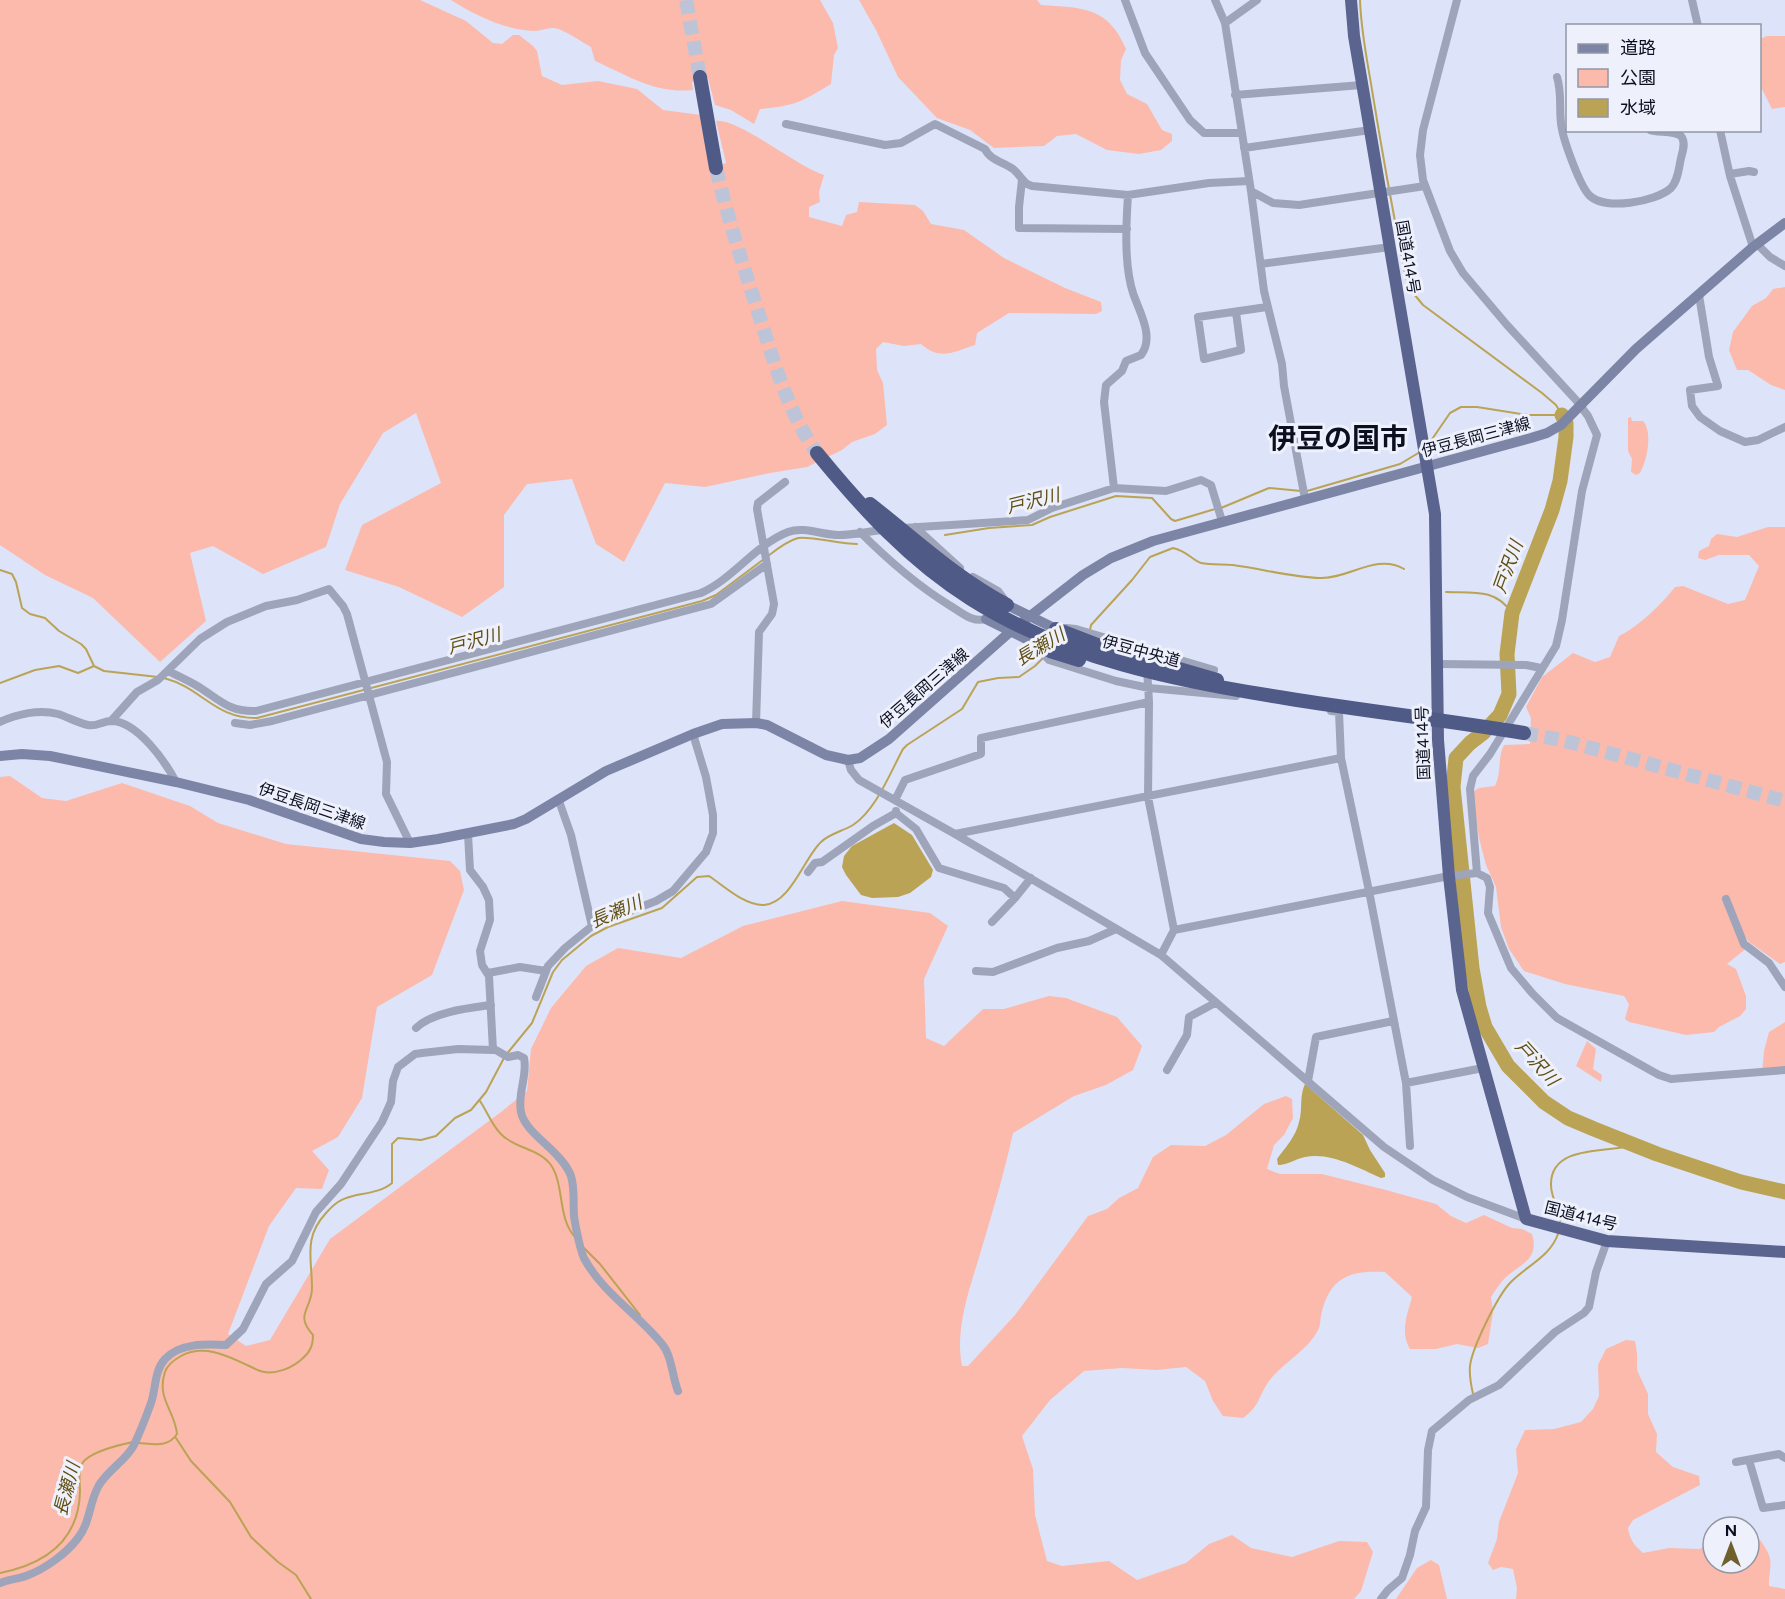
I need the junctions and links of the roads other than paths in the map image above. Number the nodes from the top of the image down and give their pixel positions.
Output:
1 (1125, 0) edge
2 (1215, 0) edge
3 (1257, 0) edge
4 (1351, 0) edge
5 (1456, 0) edge
6 (1692, 0) edge
7 (1225, 23) junction
8 (1698, 24) edge
9 (701, 77) tunnel mouth
10 (1557, 77) dead end
11 (1362, 85) junction
12 (1235, 95) junction
13 (786, 124) dead end
14 (1370, 130) junction
15 (1666, 132) edge
16 (1720, 132) edge
17 (1241, 133) junction
18 (1244, 148) junction
19 (718, 168) tunnel mouth
20 (1754, 172) dead end
21 (1730, 174) junction
22 (1023, 180) junction
23 (1249, 180) junction
24 (1425, 186) junction
25 (1251, 191) junction
26 (1382, 193) junction
27 (1128, 195) junction
28 (1785, 223) edge
29 (1127, 229) junction
30 (1755, 246) junction
31 (1390, 247) junction
32 (1261, 264) junction
33 (1785, 266) edge
34 (1699, 295) junction
35 (1267, 307) junction
36 (1236, 312) junction
37 (1580, 405) junction
38 (1785, 427) edge
39 (818, 452) tunnel mouth
40 (1428, 465) junction
41 (838, 477) junction
42 (784, 482) dead end
43 (1114, 489) junction
44 (859, 496) junction
45 (1305, 499) junction
46 (1222, 521) junction
47 (915, 527) junction
48 (860, 532) junction
49 (764, 549) junction
50 (767, 563) junction
51 (1006, 605) junction
52 (1031, 617) junction
53 (986, 619) junction
54 (1056, 629) junction
55 (1011, 632) junction
56 (1033, 643) junction
57 (1050, 651) joint
58 (1146, 651) junction
59 (1437, 664) junction
60 (1541, 668) junction
61 (1214, 670) dead end
62 (168, 671) junction
63 (366, 683) junction
64 (1230, 685) junction
65 (1216, 687) junction
66 (1149, 688) junction
67 (369, 695) junction
68 (1149, 702) junction
69 (111, 721) junction
70 (0, 722) edge
71 (235, 723) dead end
72 (756, 723) junction
73 (693, 734) junction
74 (0, 756) edge
75 (1341, 758) junction
76 (848, 760) junction
77 (176, 782) junction
78 (1148, 797) junction
79 (896, 800) junction
80 (559, 801) junction
81 (896, 813) junction
82 (468, 834) junction
83 (955, 834) junction
84 (410, 843) junction
85 (808, 872) dead end
86 (1473, 874) junction
87 (1452, 876) junction
88 (1030, 878) junction
89 (1369, 891) junction
90 (1015, 898) junction
91 (1726, 899) dead end
92 (992, 922) dead end
93 (592, 926) junction
94 (1116, 929) junction
95 (1174, 930) junction
96 (1161, 955) junction
97 (546, 971) junction
98 (976, 971) dead end
99 (488, 973) junction
100 (1785, 987) edge
101 (536, 997) dead end
102 (1215, 1003) junction
103 (491, 1005) junction
104 (1393, 1021) junction
105 (416, 1028) dead end
106 (494, 1049) junction
107 (1484, 1068) junction
108 (1167, 1070) dead end
109 (1785, 1070) edge
110 (1308, 1081) junction
111 (1406, 1083) junction
112 (1410, 1146) dead end
113 (1526, 1219) junction
114 (1607, 1241) junction
115 (1785, 1252) edge
116 (678, 1391) dead end
117 (1785, 1458) edge
118 (1749, 1460) junction
119 (1736, 1462) dead end
120 (1785, 1505) edge
121 (0, 1583) edge
122 (1381, 1599) edge

1 - 17 street
2 - 7 street
3 - 7 street
4 - 11 highway, 国道414号
5 - 24 street
6 - 8 street
7 - 12 street
9 - 19 highway
10 - 15 street
11 - 12 street
11 - 14 highway, 国道414号
12 - 17 street
13 - 22 street
14 - 18 street
14 - 26 highway, 国道414号
16 - 21 street
17 - 18 street
18 - 23 street
20 - 21 street
21 - 30 street
22 - 27 street
22 - 29 street
23 - 25 street
23 - 27 street
24 - 26 street
24 - 37 street
25 - 26 street
25 - 32 street
26 - 31 highway, 国道414号
27 - 29 street
28 - 30 main road, 伊豆長岡三津線
29 - 43 street
30 - 33 street
30 - 34 main road, 伊豆長岡三津線
31 - 32 street
31 - 40 highway, 国道414号
32 - 35 street
34 - 37 main road, 伊豆長岡三津線
34 - 38 street
35 - 36 street
35 - 45 street
36 - 36 street
37 - 40 main road, 伊豆長岡三津線
37 - 60 street
39 - 41 highway, 伊豆中央道
40 - 45 main road, 伊豆長岡三津線
40 - 59 highway, 国道414号
41 - 44 highway, 伊豆中央道
41 - 53 highway
41 - 65 highway, 伊豆中央道
42 - 49 street
43 - 46 street
43 - 47 street
44 - 51 highway
44 - 64 highway, 伊豆中央道
45 - 46 main road, 伊豆長岡三津線
46 - 52 main road, 伊豆長岡三津線
47 - 48 street
47 - 51 street
48 - 49 street
48 - 53 street
49 - 50 street
49 - 63 street
50 - 67 street
50 - 72 street
51 - 52 main road
52 - 54 main road
52 - 55 main road, 伊豆長岡三津線
53 - 55 main road
54 - 58 street
54 - 64 highway
55 - 56 main road
55 - 76 main road, 伊豆長岡三津線
56 - 57 main road
56 - 66 street
57 - 65 highway
58 - 61 street
58 - 66 street
59 - 60 street
59 - 87 highway, 国道414号
60 - 86 street
62 - 63 street
62 - 63 street
62 - 69 street
63 - 67 street
64 - 65 highway, 伊豆中央道
66 - 68 street
66 - 75 street
67 - 71 street
67 - 84 street
68 - 78 street
68 - 79 street
69 - 70 street
69 - 77 street
72 - 73 main road, 伊豆長岡三津線
72 - 76 main road, 伊豆長岡三津線
73 - 80 main road, 伊豆長岡三津線
73 - 93 street
74 - 77 main road, 伊豆長岡三津線
75 - 78 street
75 - 89 street
76 - 79 street
77 - 84 main road, 伊豆長岡三津線
78 - 83 street
78 - 95 street
79 - 81 street
79 - 83 street
80 - 82 main road, 伊豆長岡三津線
80 - 93 street
81 - 85 street
81 - 90 street
82 - 84 main road, 伊豆長岡三津線
82 - 99 street
83 - 88 street
86 - 87 street
86 - 109 street
87 - 89 street
87 - 107 highway, 国道414号
88 - 90 street
88 - 94 street
89 - 95 street
89 - 104 street
90 - 92 street
91 - 100 street
93 - 97 street
94 - 96 street
94 - 98 street
95 - 96 street
96 - 102 street
97 - 99 street
97 - 101 street
99 - 103 street
102 - 108 street
102 - 110 street
103 - 105 street
103 - 106 street
104 - 110 street
104 - 111 street
106 - 116 street
106 - 121 street
107 - 111 street
107 - 113 highway, 国道414号
110 - 113 street
111 - 112 street
113 - 114 highway, 国道414号
114 - 115 highway, 国道414号
114 - 122 street
117 - 118 street
118 - 119 street
118 - 120 street

